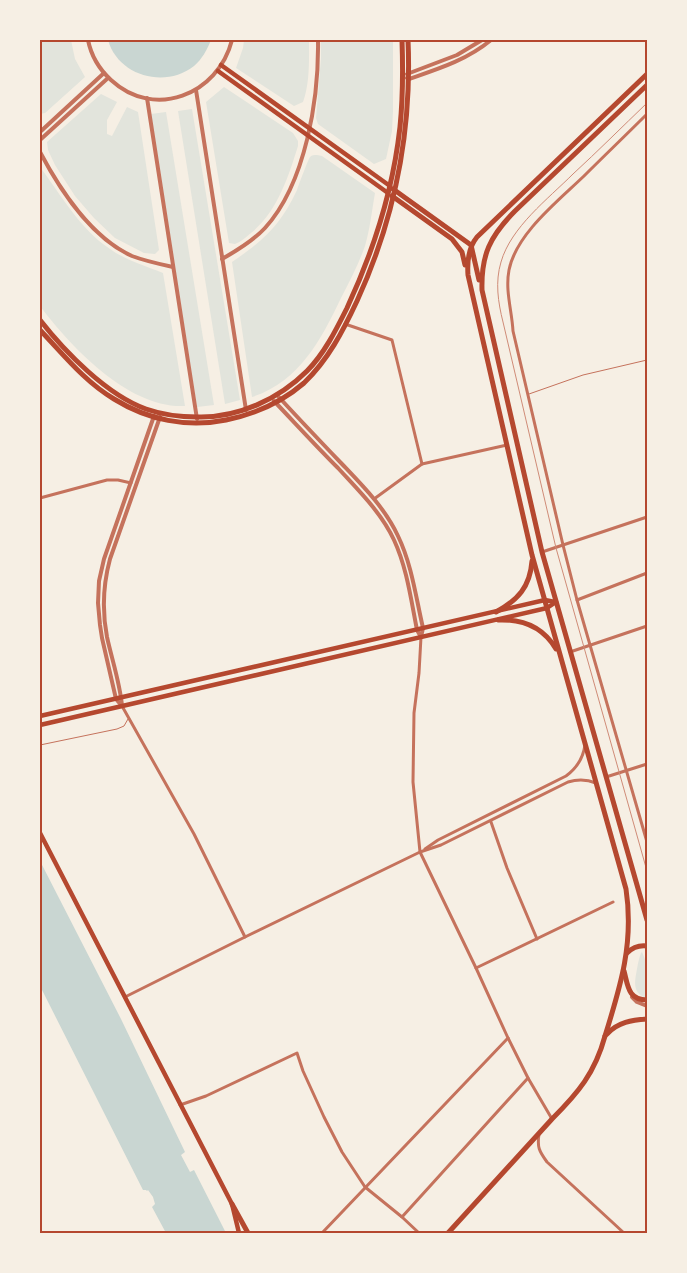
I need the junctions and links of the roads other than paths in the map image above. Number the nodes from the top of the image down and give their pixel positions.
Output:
1 (88, 40) edge
2 (232, 40) edge
3 (318, 40) edge
4 (402, 40) edge
5 (408, 40) edge
6 (482, 40) edge
7 (491, 40) edge
8 (221, 66) junction
9 (218, 71) junction
10 (104, 73) junction
11 (647, 74) edge
12 (403, 76) junction
13 (409, 76) junction
14 (108, 78) junction
15 (647, 85) edge
16 (196, 90) junction
17 (146, 98) junction
18 (647, 114) edge
19 (309, 128) junction
20 (40, 132) edge
21 (307, 135) junction
22 (40, 140) edge
23 (40, 152) edge
24 (390, 186) junction
25 (395, 190) junction
26 (388, 193) junction
27 (393, 197) junction
28 (471, 245) junction
29 (222, 259) junction
30 (173, 267) junction
31 (468, 275) junction
32 (482, 290) junction
33 (40, 320) edge
34 (343, 323) junction
35 (40, 330) edge
36 (647, 360) edge
37 (528, 394) junction
38 (276, 398) junction
39 (246, 412) junction
40 (157, 415) junction
41 (197, 420) junction
42 (507, 445) junction
43 (422, 464) junction
44 (131, 483) junction
45 (40, 498) edge
46 (374, 499) junction
47 (647, 517) edge
48 (563, 545) junction
49 (542, 552) junction
50 (532, 555) junction
51 (647, 573) edge
52 (545, 600) junction
53 (577, 600) junction
54 (556, 602) junction
55 (547, 608) junction
56 (496, 612) junction
57 (498, 620) junction
58 (647, 626) edge
59 (423, 628) junction
60 (418, 630) junction
61 (421, 637) junction
62 (590, 645) junction
63 (570, 652) junction
64 (560, 656) junction
65 (118, 698) junction
66 (122, 706) junction
67 (40, 716) edge
68 (128, 719) junction
69 (40, 727) edge
70 (585, 744) junction
71 (40, 746) edge
72 (647, 764) edge
73 (626, 770) junction
74 (606, 777) junction
75 (596, 783) junction
76 (491, 822) dead end
77 (40, 833) edge
78 (647, 842) edge
79 (420, 852) junction
80 (613, 902) dead end
81 (647, 920) edge
82 (245, 937) junction
83 (537, 939) junction
84 (647, 946) edge
85 (627, 953) junction
86 (476, 968) junction
87 (624, 971) junction
88 (630, 993) junction
89 (124, 997) junction
90 (647, 1000) edge
91 (647, 1006) edge
92 (647, 1019) edge
93 (605, 1036) junction
94 (508, 1038) junction
95 (528, 1078) junction
96 (180, 1105) junction
97 (552, 1119) junction
98 (539, 1133) junction
99 (365, 1187) junction
100 (232, 1204) junction
101 (402, 1217) junction
102 (239, 1233) edge
103 (248, 1233) edge
104 (322, 1233) edge
105 (419, 1233) edge
106 (448, 1233) edge
107 (624, 1233) edge

1 - 10 street
2 - 8 street
3 - 19 street
4 - 12 main road
5 - 13 main road
6 - 13 street
7 - 13 street
8 - 9 street
8 - 19 main road
9 - 16 street
9 - 21 main road
10 - 14 street
10 - 20 street
11 - 28 main road
12 - 13 street
12 - 24 main road
13 - 25 main road
14 - 17 street
14 - 22 street
15 - 32 main road
16 - 17 street
16 - 29 street
17 - 30 street
18 - 37 street
19 - 21 street
19 - 24 main road
21 - 26 main road
21 - 29 street
23 - 30 street
24 - 25 main road
24 - 26 main road
25 - 27 main road
25 - 28 main road
26 - 27 main road
26 - 34 main road
27 - 31 main road
27 - 34 main road
28 - 31 main road
28 - 32 main road
29 - 39 street
30 - 41 street
31 - 42 main road
32 - 49 main road
33 - 40 main road
34 - 38 main road
34 - 43 street
35 - 40 main road
36 - 37 lane
37 - 48 street
38 - 39 main road
38 - 46 street
38 - 60 street
39 - 41 main road
40 - 41 main road
40 - 44 street
40 - 65 street
42 - 43 street
42 - 50 main road
43 - 46 street
44 - 45 street
44 - 65 street
46 - 59 street
47 - 48 street
48 - 49 street
48 - 53 street
49 - 54 main road
50 - 52 main road
50 - 56 main road
51 - 53 street
52 - 54 main road
52 - 55 main road
52 - 56 main road
53 - 62 street
54 - 55 main road
54 - 63 main road
55 - 57 main road
55 - 64 main road
56 - 59 main road
57 - 61 main road
57 - 64 main road
58 - 62 street
59 - 60 main road
59 - 61 street
60 - 61 street
60 - 65 main road
61 - 66 main road
61 - 79 street
62 - 63 street
62 - 73 street
63 - 74 main road
64 - 70 main road
65 - 66 street
65 - 67 main road
66 - 68 street
66 - 69 main road
68 - 71 lane
68 - 82 street
70 - 75 main road
70 - 79 street
72 - 73 street
73 - 74 street
73 - 78 street
74 - 81 main road
75 - 79 street
75 - 85 main road
76 - 83 street
77 - 89 main road
79 - 82 street
79 - 86 street
80 - 83 street
82 - 89 street
83 - 86 street
84 - 85 main road
85 - 87 main road
86 - 94 street
87 - 88 main road
87 - 93 main road
88 - 90 main road
88 - 91 street
89 - 96 main road
92 - 93 main road
93 - 97 main road
94 - 95 street
94 - 99 street
95 - 97 street
95 - 101 street
96 - 99 street
96 - 100 main road
97 - 98 main road
98 - 106 main road
98 - 107 street
99 - 101 street
99 - 104 street
100 - 102 main road
100 - 103 main road
101 - 105 street

